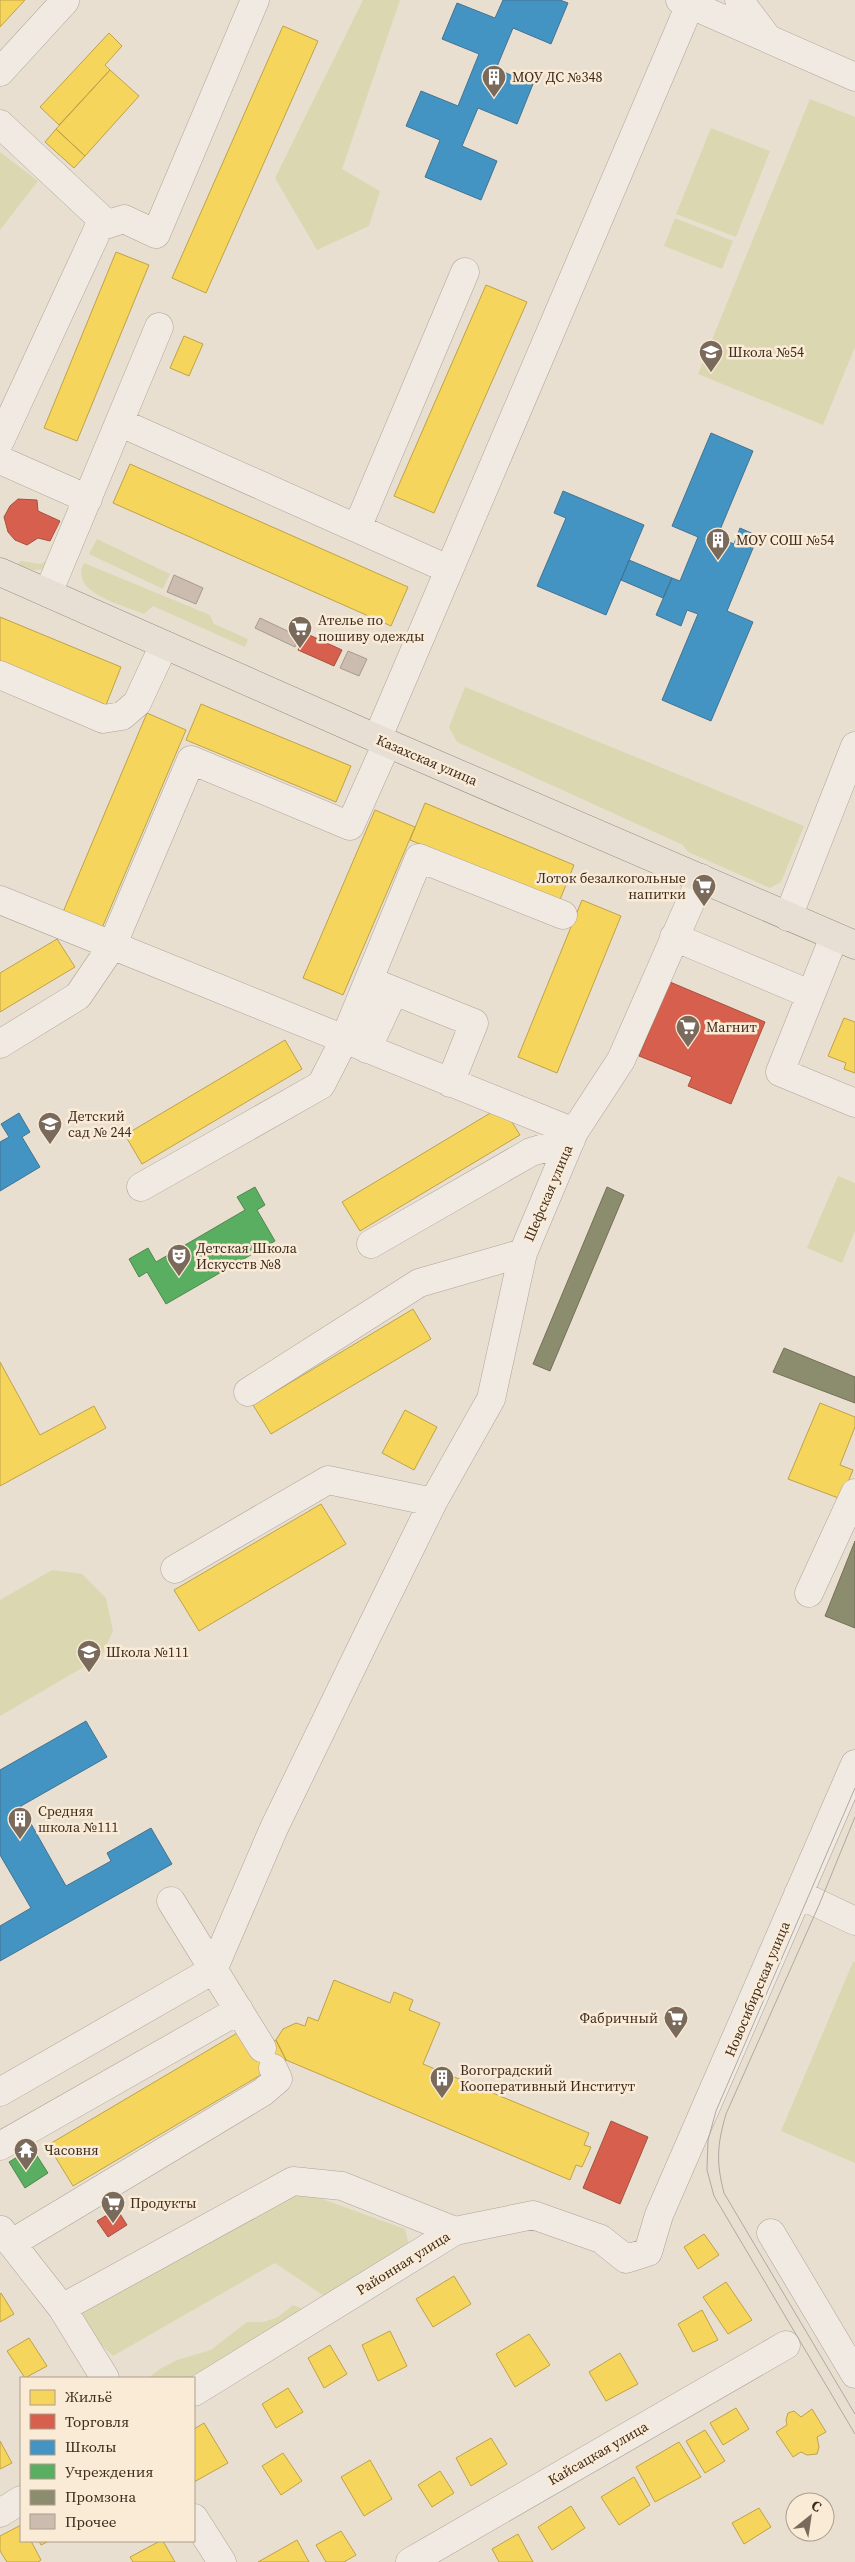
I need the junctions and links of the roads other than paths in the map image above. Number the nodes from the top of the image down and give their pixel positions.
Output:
1 (63, 0) edge
2 (255, 0) edge
3 (739, 0) edge
4 (688, 1) edge
5 (766, 37) junction
6 (0, 72) edge
7 (855, 76) edge
8 (0, 124) edge
9 (107, 224) junction
10 (465, 272) dead end
11 (159, 327) dead end
12 (9, 397) edge
13 (121, 423) junction
14 (0, 441) edge
15 (0, 460) edge
16 (88, 499) junction
17 (357, 528) junction
18 (448, 569) junction
19 (0, 572) edge
20 (48, 593) junction
21 (164, 645) junction
22 (0, 675) edge
23 (382, 741) junction
24 (855, 746) edge
25 (700, 878) junction
26 (0, 900) edge
27 (563, 915) dead end
28 (788, 917) junction
29 (674, 937) junction
30 (845, 941) edge
31 (112, 946) junction
32 (800, 990) dead end
33 (0, 1044) edge
34 (356, 1044) junction
35 (450, 1083) junction
36 (855, 1103) edge
37 (572, 1136) junction
38 (140, 1187) dead end
39 (371, 1244) dead end
40 (523, 1253) junction
41 (248, 1392) dead end
42 (855, 1493) edge
43 (430, 1510) junction
44 (175, 1569) dead end
45 (809, 1593) dead end
46 (855, 1764) edge
47 (798, 1894) junction
48 (171, 1901) dead end
49 (855, 1921) edge
50 (213, 1970) junction
51 (239, 2010) junction
52 (0, 2092) edge
53 (0, 2146) edge
54 (659, 2215) joint
55 (455, 2231) junction
56 (771, 2234) dead end
57 (6, 2236) edge
58 (62, 2308) junction
59 (786, 2345) dead end
60 (855, 2374) edge
61 (104, 2377) edge
62 (195, 2391) edge
63 (20, 2501) edge
64 (0, 2514) edge
65 (195, 2520) edge
66 (222, 2562) edge
67 (410, 2562) edge

1 - 6 street
2 - 9 street
3 - 5 street
4 - 5 street
4 - 18 street
5 - 7 street
8 - 9 street
9 - 12 street
10 - 17 street
11 - 13 street
12 - 14 street
13 - 16 street
13 - 17 street
15 - 16 street
16 - 20 street
17 - 18 street
18 - 23 street
19 - 20 main road, Казахская улица
20 - 21 main road, Казахская улица
21 - 22 street
21 - 23 main road, Казахская улица
23 - 25 main road, Казахская улица
23 - 31 street
24 - 28 street
25 - 28 main road, Казахская улица
25 - 29 street, Шефская улица
26 - 31 street
27 - 34 street
28 - 30 main road, Казахская улица
29 - 32 street
29 - 37 street, Шефская улица
30 - 36 street
31 - 33 street
31 - 34 street
34 - 35 street
34 - 35 street
34 - 38 street
35 - 37 street
37 - 39 street
37 - 40 street, Шефская улица
40 - 41 street
40 - 43 street, Шефская улица
42 - 45 street
43 - 44 street
43 - 50 street, Шефская улица
46 - 47 street, Новосибирская улица
47 - 49 street
47 - 54 street, Новосибирская улица
48 - 50 street
50 - 51 street
50 - 52 street
51 - 53 street
51 - 57 street
54 - 55 street, Районная улица
55 - 58 street
55 - 62 street, Районная улица
56 - 60 street
57 - 58 street
58 - 61 street
59 - 67 street, Кайсацкая улица
63 - 64 street
65 - 66 street

